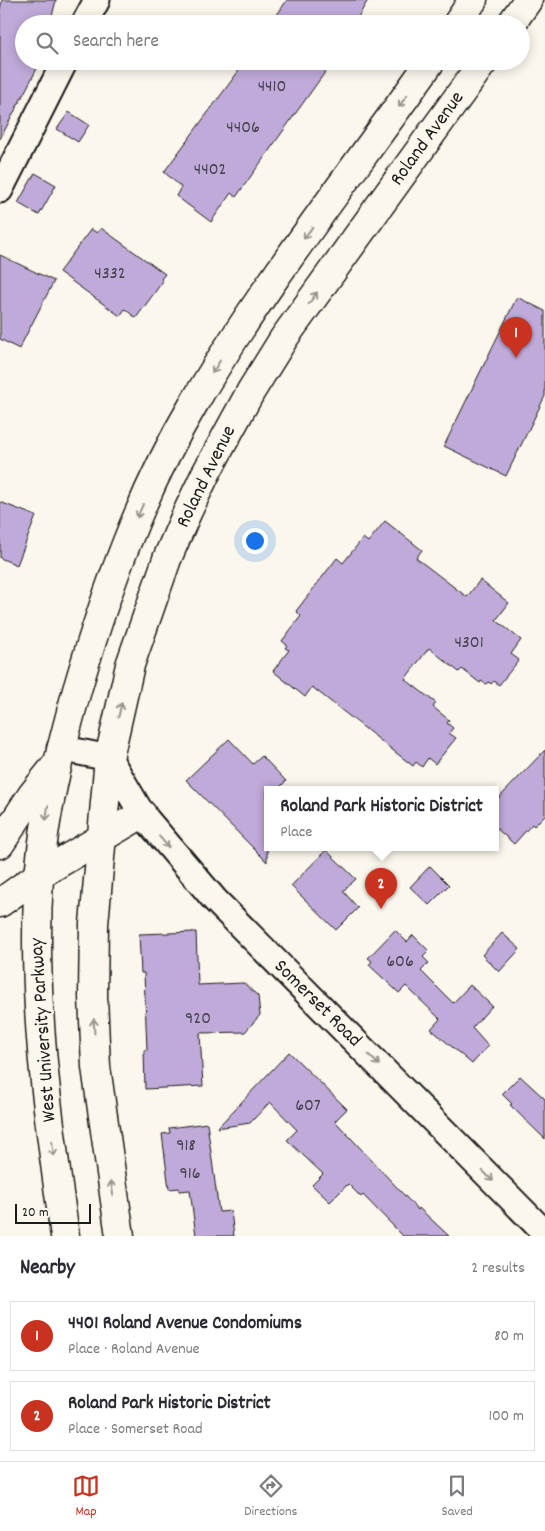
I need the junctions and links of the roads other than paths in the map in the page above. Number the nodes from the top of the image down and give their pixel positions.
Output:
1 (97, 0) edge
2 (473, 0) edge
3 (531, 2) edge
4 (89, 15) edge
5 (463, 15) edge
6 (519, 15) edge
7 (60, 70) edge
8 (425, 70) edge
9 (478, 70) edge
10 (0, 190) edge
11 (58, 757) junction
12 (109, 758) junction
13 (142, 814) junction
14 (102, 838) junction
15 (0, 844) edge
16 (39, 875) junction
17 (0, 903) edge
18 (545, 1233) edge
19 (65, 1236) edge
20 (120, 1236) edge

1 - 4 street
2 - 5 main road
3 - 6 main road
7 - 10 street
8 -> 11 main road, Roland Avenue
12 -> 9 main road, Roland Avenue
11 - 12 street
11 - 15 main road, Roland Avenue
11 -> 16 main road, West University Parkway
12 - 13 street, Somerset Road
12 - 14 main road, Roland Avenue
13 - 14 main road
13 -> 18 street, Somerset Road
14 - 16 main road
20 -> 14 main road
16 - 17 main road
16 -> 19 main road, West University Parkway

